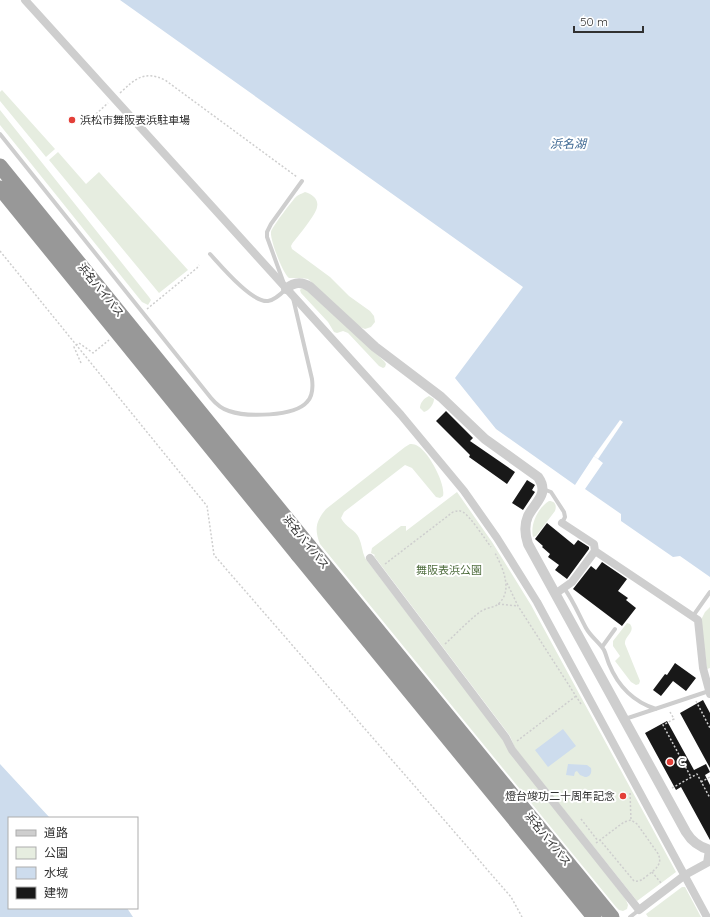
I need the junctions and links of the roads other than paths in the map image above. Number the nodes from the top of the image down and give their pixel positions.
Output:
1 (25, 0) edge
2 (0, 134) edge
3 (0, 166) edge
4 (302, 181) road end
5 (0, 188) edge
6 (210, 254) dead end
7 (289, 293) junction
8 (543, 489) junction
9 (562, 523) joint
10 (304, 550) junction
11 (595, 550) junction
12 (370, 558) dead end
13 (559, 591) junction
14 (710, 592) edge
15 (692, 617) junction
16 (615, 629) dead end
17 (602, 647) junction
18 (709, 692) edge
19 (656, 709) junction
20 (624, 720) junction
21 (710, 850) edge
22 (685, 875) junction
23 (639, 910) junction
24 (594, 917) edge
25 (612, 917) edge
26 (630, 917) edge
27 (707, 917) edge

1 - 7 street
2 - 7 lane
3 - 10 highway, 浜名バイパス, bridge
4 - 7 lane
5 - 10 highway, 浜名バイパス, bridge
6 - 7 lane
7 - 8 street
7 - 22 street
8 - 9 lane
8 - 13 street
9 - 11 street
10 - 24 highway, 浜名バイパス
10 - 25 highway, 浜名バイパス
11 - 13 street
11 - 15 street
12 - 23 street
13 - 17 lane
13 - 20 street
14 - 15 lane
15 - 18 street
16 - 17 lane
17 - 19 lane
18 - 19 lane
19 - 20 lane
20 - 21 street
21 - 22 street
22 - 23 street
22 - 27 street
23 - 26 lane

